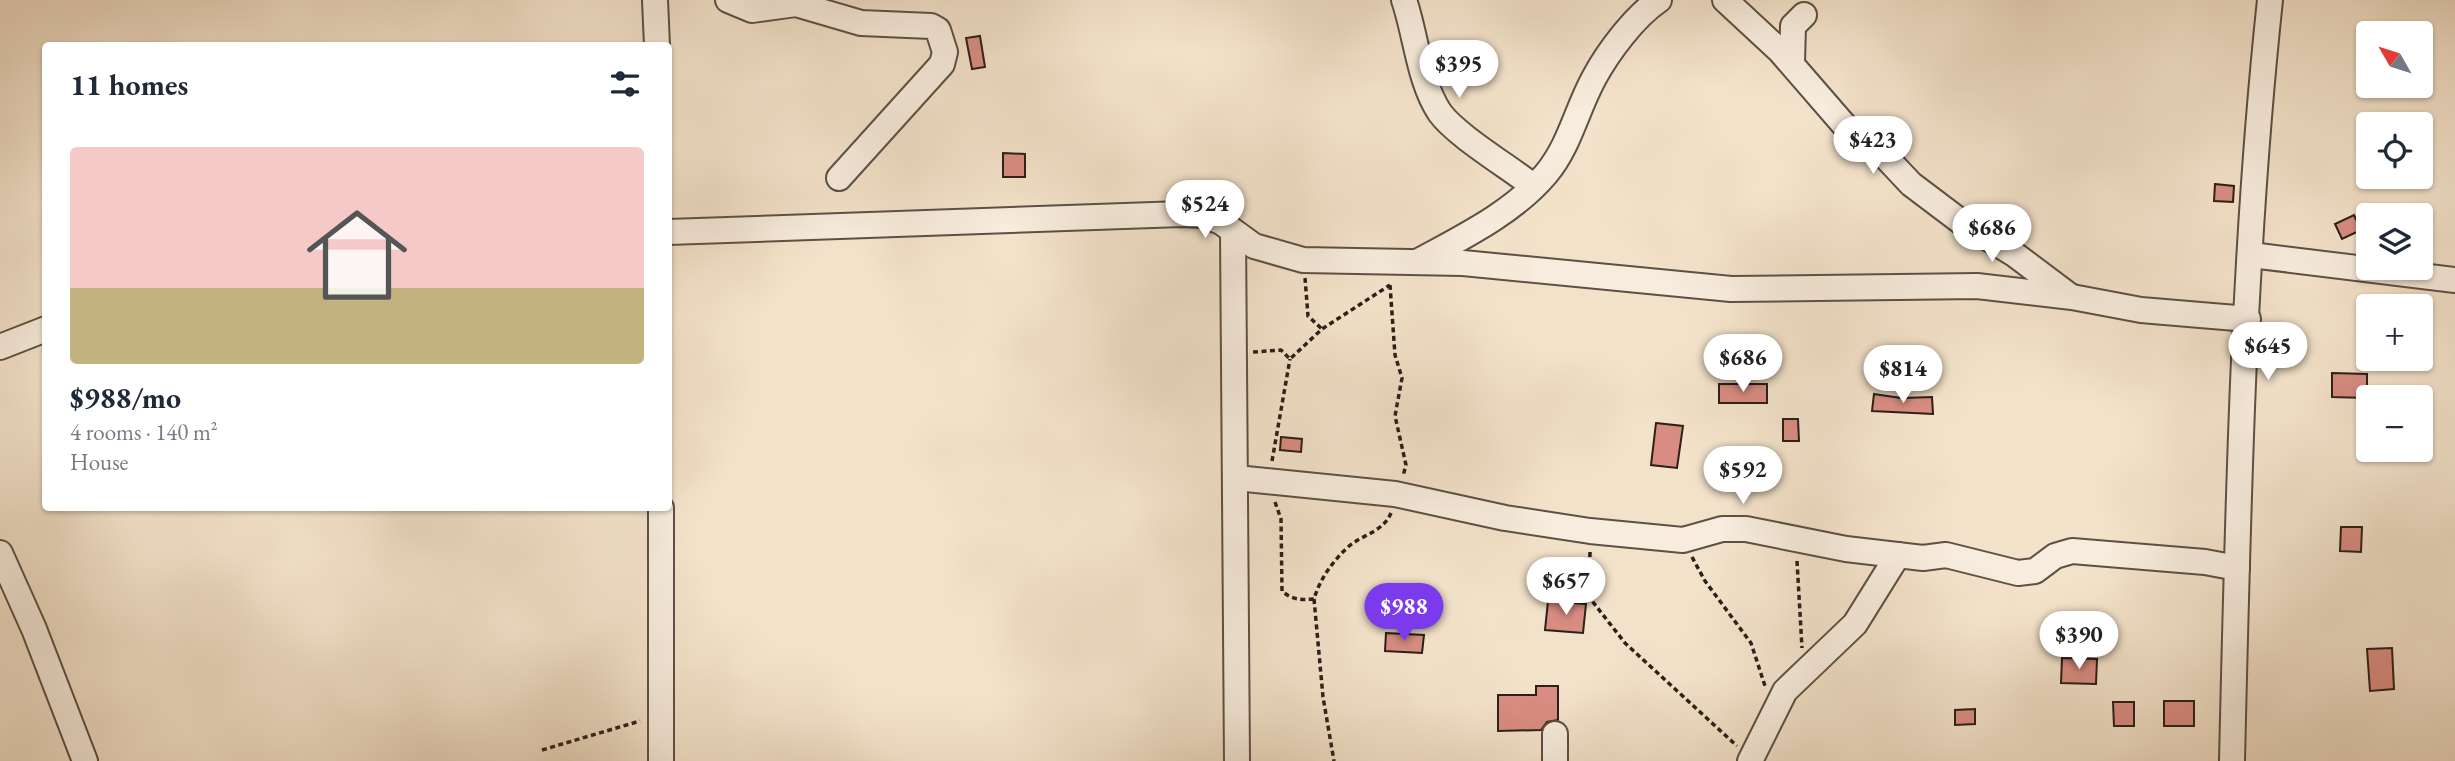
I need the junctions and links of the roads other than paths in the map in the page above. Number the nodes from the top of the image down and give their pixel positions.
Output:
1 (656, 0) edge
2 (728, 0) edge
3 (1404, 0) edge
4 (1659, 0) edge
5 (1725, 0) edge
6 (2270, 0) edge
7 (1804, 15) dead end
8 (656, 42) edge
9 (1792, 63) junction
10 (839, 178) dead end
11 (1534, 186) junction
12 (672, 232) edge
13 (1233, 233) junction
14 (2252, 255) junction
15 (1416, 263) junction
16 (2455, 280) edge
17 (2073, 297) junction
18 (2248, 319) junction
19 (42, 331) edge
20 (0, 347) edge
21 (1236, 478) junction
22 (661, 511) edge
23 (0, 553) edge
24 (1898, 555) junction
25 (2237, 568) junction
26 (1555, 734) dead end
27 (1751, 760) edge
28 (85, 761) edge
29 (661, 761) edge
30 (1237, 761) edge
31 (1555, 761) edge
32 (2232, 761) edge

1 - 8 street
2 - 10 street
3 - 11 street
4 - 11 street
5 - 9 street
6 - 14 street
7 - 9 street
9 - 17 street
11 - 15 street
12 - 13 street
13 - 15 street
13 - 21 street
14 - 16 street
14 - 18 street
15 - 17 street
17 - 18 street
18 - 25 street
19 - 20 street
21 - 24 street
21 - 30 street
22 - 29 street
23 - 28 street
24 - 25 street
24 - 27 street
25 - 32 street
26 - 31 street

